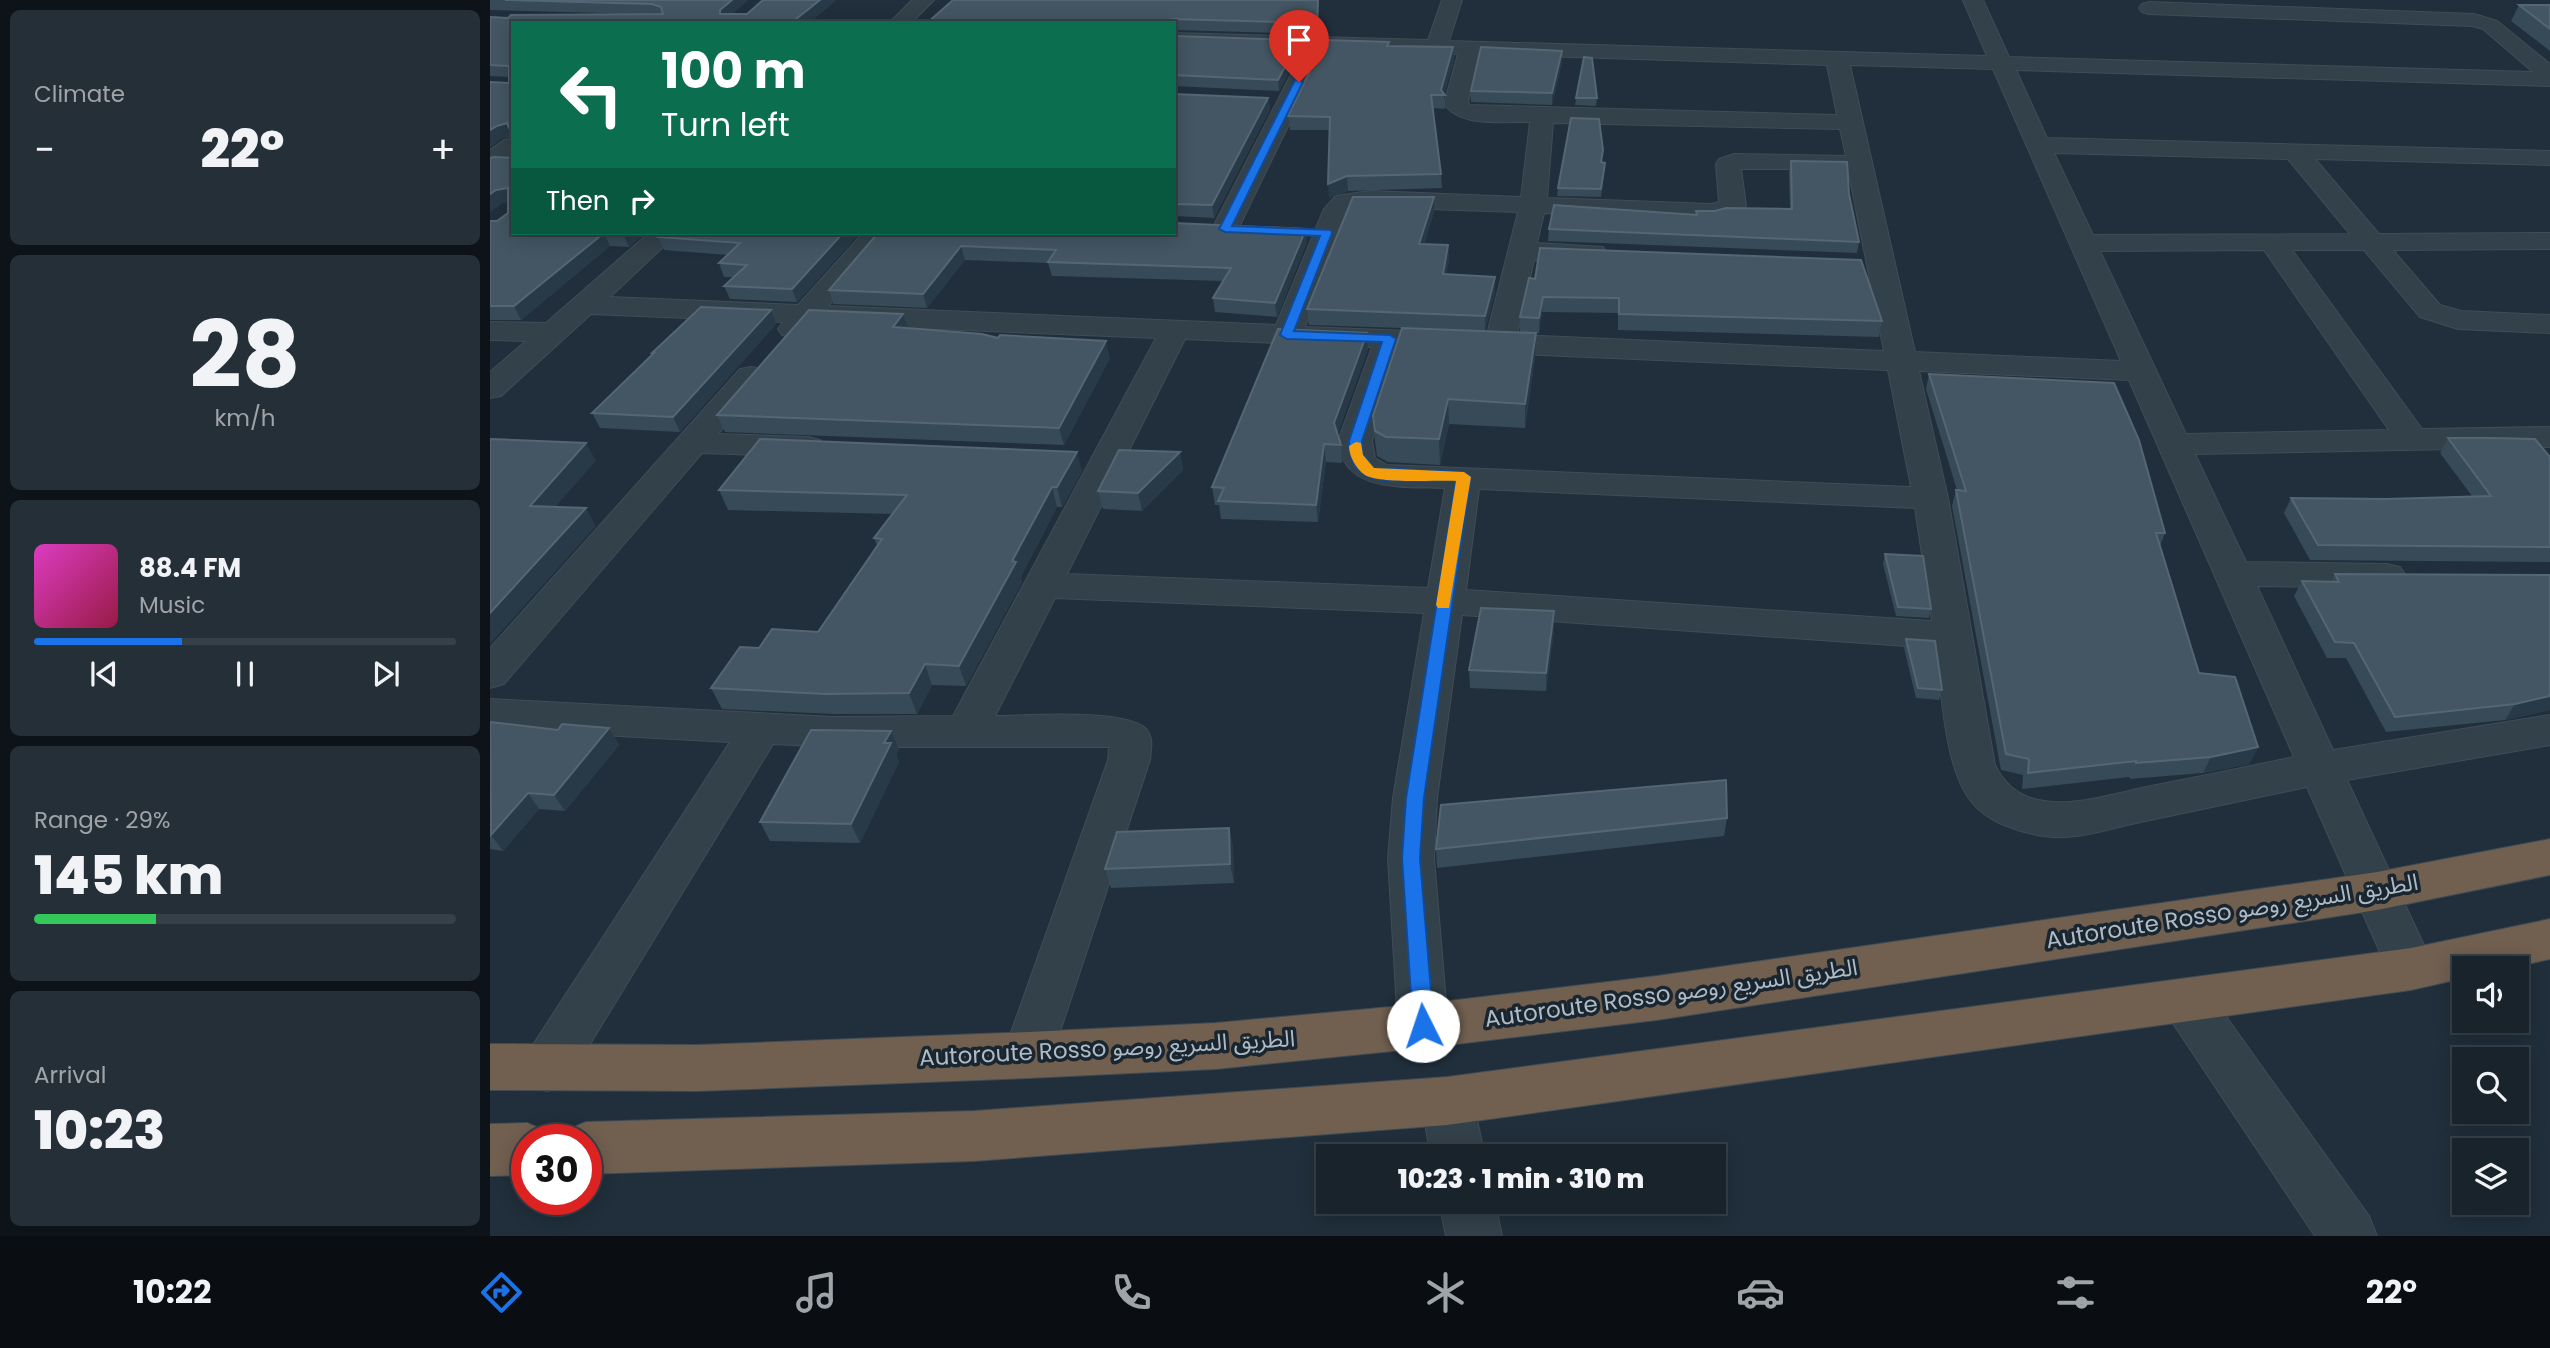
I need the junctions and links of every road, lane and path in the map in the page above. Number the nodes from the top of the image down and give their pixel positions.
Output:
1 (924, 0) edge
2 (1452, 0) edge
3 (1947, 0) edge
4 (1973, 0) edge
5 (2390, 0) edge
6 (2146, 4) edge
7 (2476, 10) edge
8 (2408, 16) junction
9 (901, 21) edge
10 (2163, 28) dead end
11 (1176, 39) edge
12 (1318, 43) junction
13 (1436, 47) junction
14 (1470, 47) junction
15 (2177, 48) dead end
16 (1837, 58) junction
17 (2001, 63) junction
18 (2191, 68) junction
19 (2550, 77) edge
20 (1264, 100) edge
21 (1289, 101) junction
22 (1542, 116) junction
23 (1850, 122) junction
24 (490, 142) edge
25 (511, 144) edge
26 (2039, 145) junction
27 (511, 146) edge
28 (2295, 152) junction
29 (2550, 158) edge
30 (490, 162) edge
31 (1859, 163) junction
32 (1533, 203) junction
33 (1225, 229) edge
34 (663, 235) edge
35 (875, 235) edge
36 (2369, 241) junction
37 (2550, 241) edge
38 (2272, 242) junction
39 (2083, 243) junction
40 (1522, 251) junction
41 (1619, 254) edge
42 (585, 305) junction
43 (806, 314) junction
44 (2550, 324) edge
45 (1175, 330) junction
46 (490, 331) edge
47 (554, 332) junction
48 (1287, 335) junction
49 (1390, 339) junction
50 (1500, 344) junction
51 (1902, 361) junction
52 (2141, 371) junction
53 (490, 389) edge
54 (2550, 437) edge
55 (2412, 439) junction
56 (693, 443) junction
57 (2174, 444) junction
58 (845, 449) edge
59 (1464, 477) junction
60 (1931, 498) junction
61 (2233, 574) junction
62 (2426, 576) edge
63 (1042, 585) junction
64 (1444, 601) junction
65 (1952, 635) junction
66 (490, 674) edge
67 (490, 715) edge
68 (761, 728) junction
69 (2550, 730) edge
70 (966, 732) junction
71 (2320, 768) junction
72 (2550, 857) edge
73 (2377, 891) junction
74 (2550, 939) edge
75 (2411, 969) junction
76 (2186, 1001) junction
77 (1423, 1026) junction
78 (1029, 1055) junction
79 (490, 1067) edge
80 (547, 1068) junction
81 (1447, 1101) junction
82 (1455, 1144) edge
83 (602, 1148) edge
84 (511, 1149) edge
85 (490, 1150) edge
86 (1469, 1214) edge
87 (1474, 1236) edge
88 (2349, 1236) edge

1 - 9 street
2 - 13 street
3 - 4 street
4 - 17 street
5 - 8 street
6 - 8 street
6 - 10 street
7 - 8 street
7 - 19 street
11 - 12 street
12 - 13 street
12 - 21 street
13 - 14 street
14 - 16 street
14 - 22 street
15 - 18 street
16 - 17 street
16 - 23 street
17 - 18 street
17 - 26 street
18 - 19 street
20 - 21 street
21 - 33 street
22 - 23 street
22 - 32 street
23 - 31 street
24 - 25 street
26 - 28 street
26 - 39 street
27 - 30 street
28 - 29 street
28 - 36 street
31 - 32 street
31 - 51 street
32 - 40 street
32 - 48 street
34 - 42 street
35 - 43 street
36 - 37 street
36 - 38 street
36 - 44 street
38 - 39 street
38 - 55 street
39 - 52 street
40 - 41 street
40 - 50 street
42 - 43 street
42 - 47 street
43 - 45 street
43 - 56 street
45 - 48 street
45 - 63 street
46 - 47 street
47 - 53 street
48 - 49 street
49 - 50 street
49 - 59 street
50 - 51 street
51 - 52 street
51 - 60 street
52 - 57 street
54 - 55 street
55 - 57 street
56 - 58 street
56 - 66 street
57 - 61 street
59 - 60 street
59 - 64 street
60 - 65 street
61 - 62 street
61 - 71 street
63 - 64 street
63 - 70 street
64 - 65 street
64 - 77 street
65 - 71 street
67 - 68 street
68 - 70 street
68 - 80 street
69 - 71 street
70 - 78 street
71 - 73 street
72 - 73 highway, Autoroute Rosso الطريق السريع روصو
73 - 75 street
73 - 77 highway, Autoroute Rosso الطريق السريع روصو
74 - 75 highway
75 - 76 highway
76 - 81 highway
76 - 88 street
77 - 78 highway, Autoroute Rosso الطريق السريع روصو
78 - 80 highway, Autoroute Rosso الطريق السريع روصو
79 - 80 highway, Autoroute Rosso الطريق السريع روصو
81 - 82 street
81 - 83 highway
84 - 85 highway
86 - 87 street

